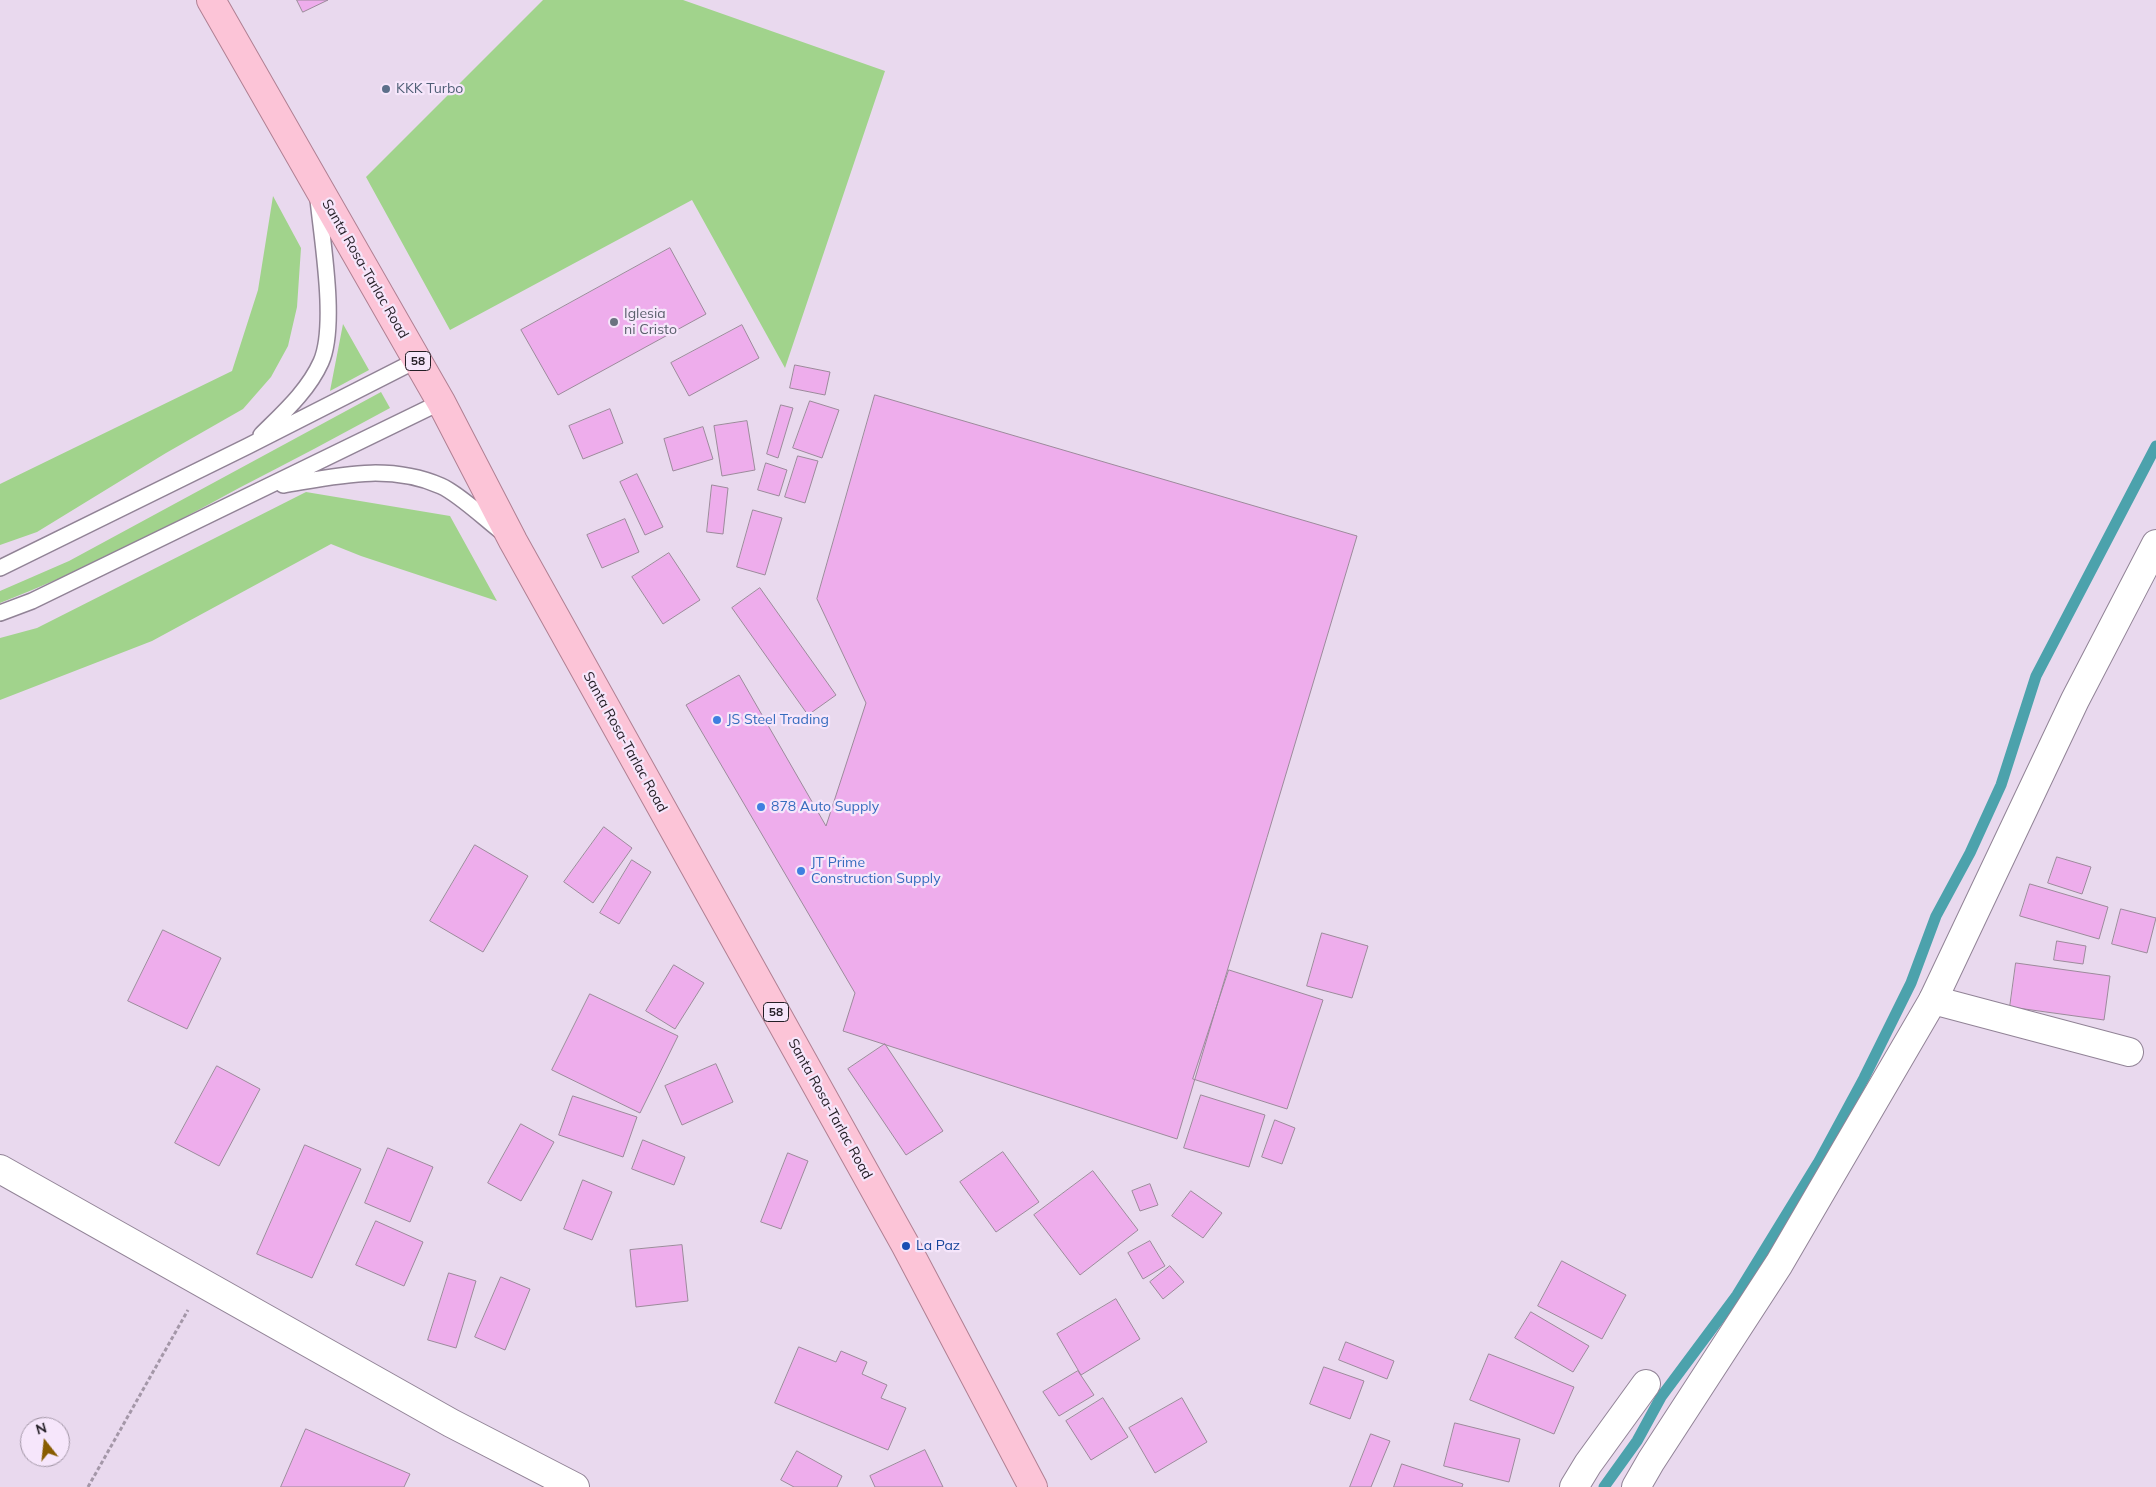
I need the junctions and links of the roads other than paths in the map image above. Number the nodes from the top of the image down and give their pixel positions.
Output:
1 (211, 0) edge
2 (316, 185) junction
3 (417, 360) junction
4 (441, 402) junction
5 (248, 446) junction
6 (269, 487) junction
7 (513, 541) junction
8 (2156, 544) edge
9 (0, 568) edge
10 (0, 613) edge
11 (1933, 1000) junction
12 (2129, 1052) dead end
13 (0, 1169) edge
14 (1646, 1384) dead end
15 (575, 1487) edge
16 (1034, 1487) edge
17 (1574, 1487) edge
18 (1636, 1487) edge

1 - 2 highway, Santa Rosa-Tarlac Road / 58
2 - 3 highway, Santa Rosa-Tarlac Road / 58
2 - 5 lane
3 - 4 highway, Santa Rosa-Tarlac Road / 58
3 - 5 lane
4 - 6 lane
4 - 7 highway, Santa Rosa-Tarlac Road / 58
5 - 9 lane
6 - 7 lane
6 - 10 lane
7 - 16 highway, Santa Rosa-Tarlac Road / 58
8 - 11 street
11 - 12 street
11 - 18 street
13 - 15 street
14 - 17 street

